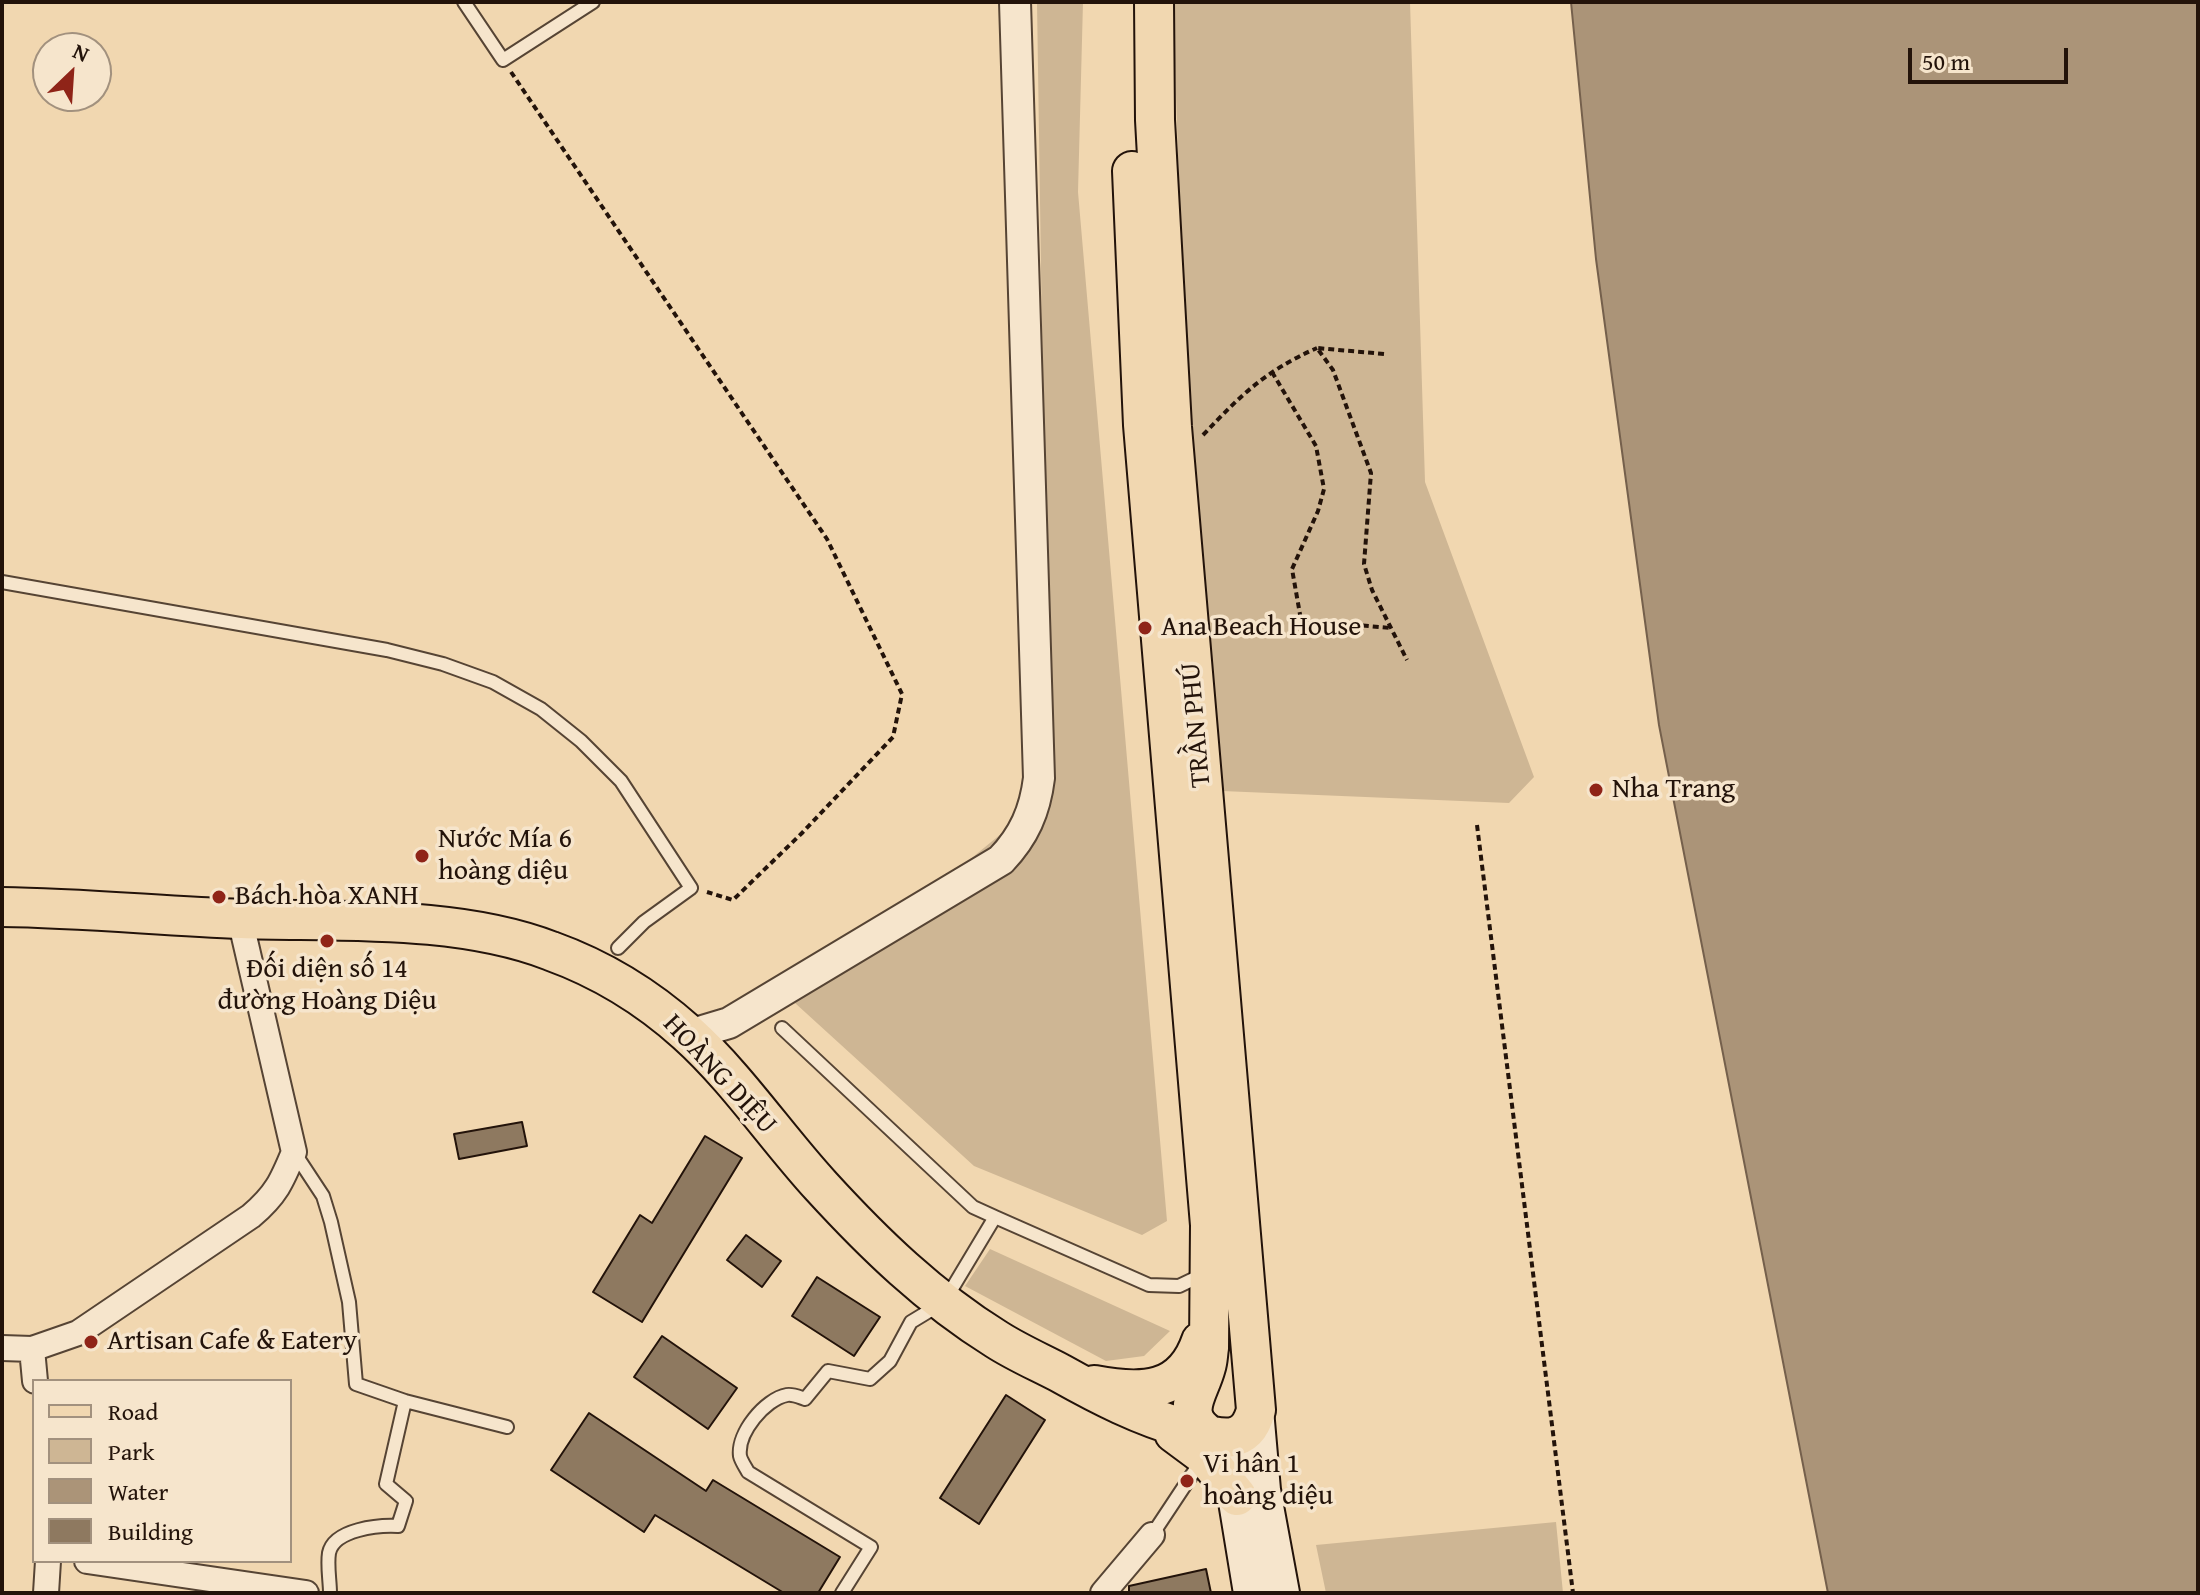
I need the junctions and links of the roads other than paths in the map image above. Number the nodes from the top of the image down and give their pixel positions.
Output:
1 (464, 2) edge
2 (593, 2) edge
3 (1015, 2) edge
4 (1128, 2) edge
5 (1154, 2) edge
6 (2, 582) edge
7 (2, 907) edge
8 (240, 919) junction
9 (618, 948) dead end
10 (782, 1028) dead end
11 (689, 1035) junction
12 (294, 1152) junction
13 (995, 1217) junction
14 (1210, 1267) junction
15 (944, 1302) junction
16 (1209, 1315) junction
17 (2, 1348) edge
18 (32, 1349) junction
19 (35, 1379) edge
20 (1074, 1379) junction
21 (1196, 1390) junction
22 (405, 1401) junction
23 (1255, 1404) junction
24 (507, 1427) dead end
25 (1207, 1446) junction
26 (1237, 1496) joint
27 (1152, 1535) joint
28 (48, 1563) edge
29 (101, 1563) edge
30 (46, 1593) edge
31 (306, 1593) edge
32 (330, 1593) edge
33 (842, 1593) edge
34 (1103, 1593) edge
35 (1251, 1593) edge
36 (1282, 1593) edge

1 - 2 lane
3 - 11 street
4 - 14 main road, TRẦN PHÚ
5 - 23 main road, TRẦN PHÚ
6 - 9 lane
7 - 8 main road, HOÀNG DIỆU
8 - 11 main road, HOÀNG DIỆU
8 - 12 street
10 - 13 lane
11 - 15 main road, HOÀNG DIỆU
12 - 18 street
12 - 22 lane
13 - 14 lane
13 - 15 lane
14 - 16 main road, TRẦN PHÚ
15 - 20 main road, HOÀNG DIỆU
15 - 33 lane
16 - 20 main road
16 - 21 main road, TRẦN PHÚ
17 - 18 street
18 - 19 street
20 - 21 main road, HOÀNG DIỆU
20 - 25 main road, HOÀNG DIỆU
21 - 23 main road
21 - 25 main road
22 - 24 lane
22 - 32 lane
23 - 25 main road
23 - 36 main road, TRẦN PHÚ
25 - 26 main road
25 - 27 lane
26 - 35 main road
27 - 34 street
28 - 30 street
29 - 31 street

